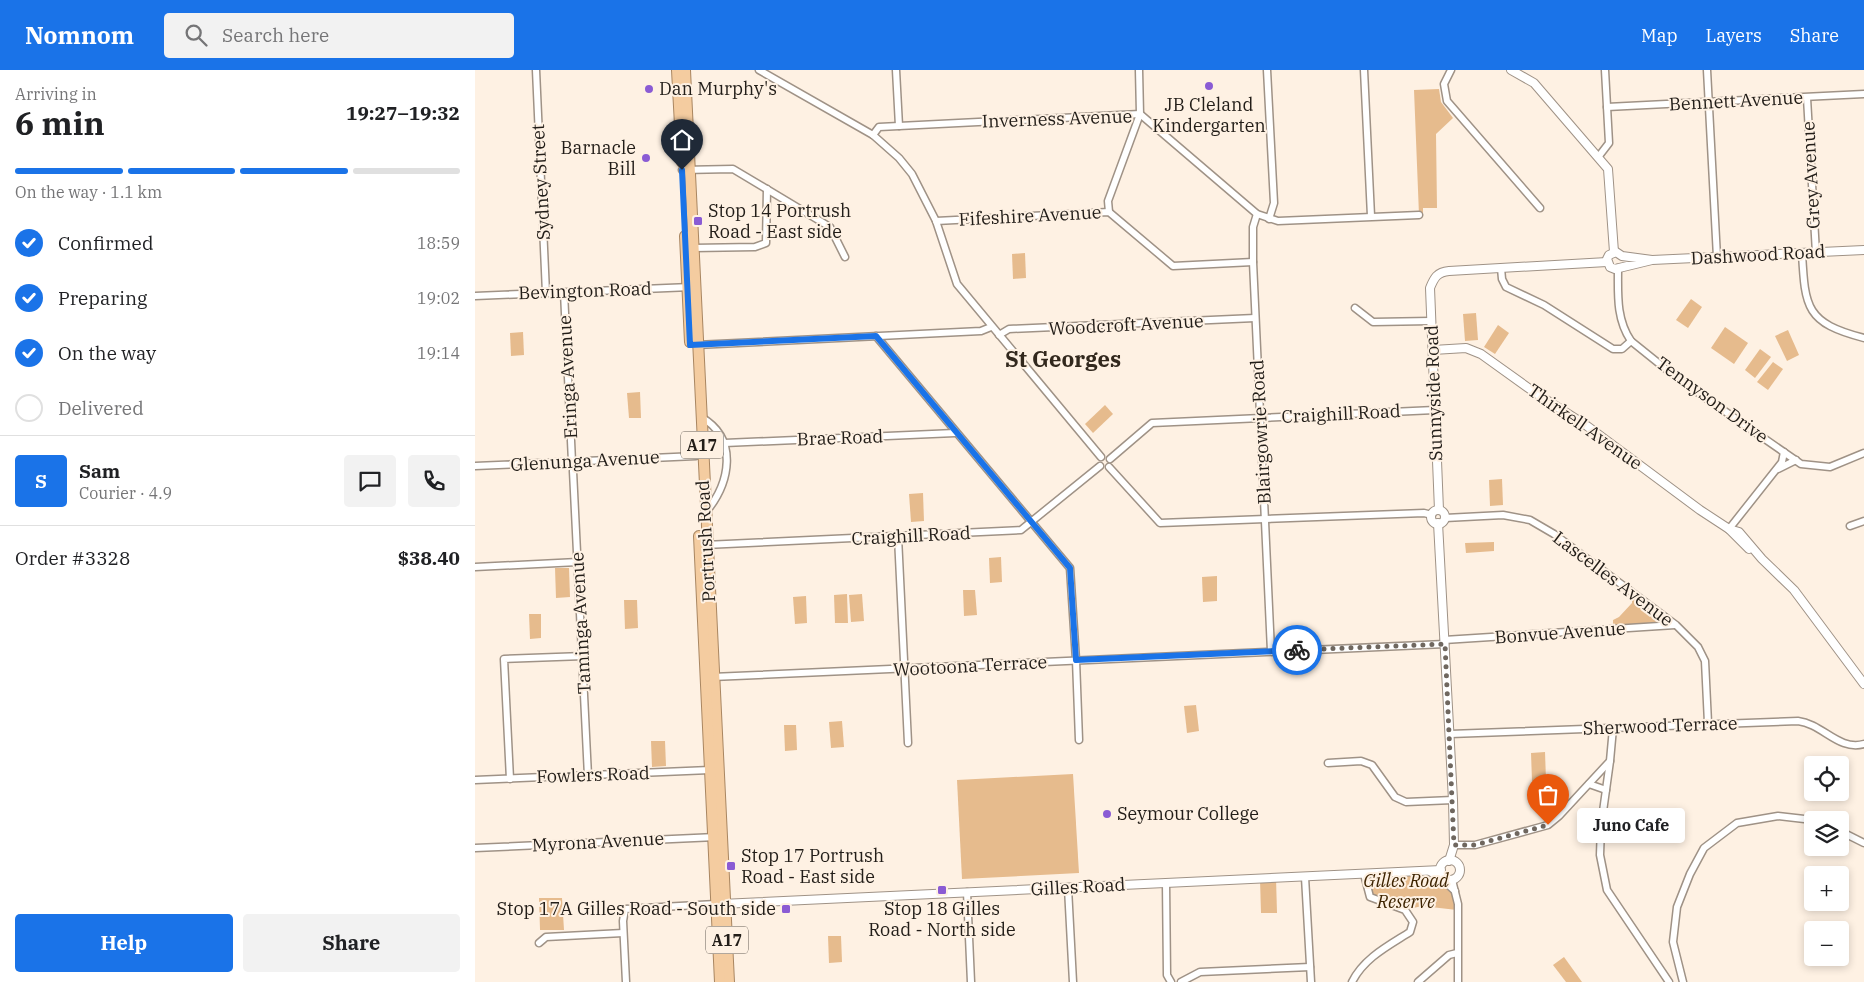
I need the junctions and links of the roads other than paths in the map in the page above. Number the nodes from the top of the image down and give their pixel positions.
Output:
1 (536, 70) edge
2 (677, 70) edge
3 (685, 70) edge
4 (759, 70) edge
5 (896, 70) edge
6 (1139, 70) edge
7 (1267, 70) edge
8 (1364, 70) edge
9 (1451, 70) edge
10 (1511, 70) edge
11 (1605, 70) edge
12 (1707, 70) edge
13 (1864, 94) edge
14 (1807, 98) junction
15 (1708, 102) junction
16 (1607, 107) junction
17 (1140, 114) junction
18 (899, 126) junction
19 (873, 135) junction
20 (1599, 156) junction
21 (685, 170) junction
22 (767, 189) junction
23 (1540, 208) dead end
24 (1109, 212) junction
25 (1257, 214) junction
26 (1419, 215) dead end
27 (1371, 216) junction
28 (1269, 219) junction
29 (936, 221) junction
30 (693, 248) junction
31 (1864, 250) edge
32 (1614, 252) junction
33 (1816, 252) junction
34 (1802, 253) junction
35 (1623, 256) junction
36 (845, 257) dead end
37 (1717, 257) junction
38 (1653, 260) junction
39 (1253, 262) junction
40 (1607, 262) junction
41 (1620, 267) junction
42 (1501, 268) junction
43 (691, 287) junction
44 (564, 292) junction
45 (546, 293) junction
46 (475, 296) edge
47 (1355, 308) dead end
48 (1255, 318) junction
49 (1431, 321) junction
50 (991, 327) junction
51 (876, 336) junction
52 (999, 336) junction
53 (1864, 338) edge
54 (1631, 341) junction
55 (694, 345) junction
56 (1433, 350) junction
57 (1435, 410) junction
58 (700, 416) junction
59 (1260, 418) junction
60 (955, 433) junction
61 (725, 443) junction
62 (702, 444) junction
63 (1784, 452) junction
64 (1864, 453) edge
65 (695, 456) junction
66 (1101, 457) junction
67 (1110, 459) junction
68 (1796, 460) junction
69 (572, 462) junction
70 (475, 466) edge
71 (1100, 466) junction
72 (1109, 466) junction
73 (573, 472) dead end
74 (1773, 472) junction
75 (1439, 510) junction
76 (705, 513) junction
77 (1432, 515) junction
78 (1445, 518) junction
79 (1265, 519) junction
80 (1864, 521) edge
81 (1031, 523) junction
82 (1438, 524) junction
83 (1850, 526) dead end
84 (1729, 528) junction
85 (898, 537) junction
86 (703, 545) junction
87 (578, 562) junction
88 (475, 567) edge
89 (1675, 625) junction
90 (1444, 642) junction
91 (1271, 651) junction
92 (584, 656) junction
93 (1076, 660) junction
94 (904, 669) junction
95 (709, 678) junction
96 (1864, 684) edge
97 (1709, 723) junction
98 (1613, 728) junction
99 (1450, 734) junction
100 (1079, 740) dead end
101 (908, 743) dead end
102 (1864, 744) edge
103 (1610, 761) junction
104 (1328, 763) dead end
105 (711, 770) junction
106 (588, 776) junction
107 (510, 779) junction
108 (475, 780) edge
109 (1589, 784) junction
110 (1606, 790) junction
111 (1453, 800) junction
112 (1804, 819) edge
113 (1849, 836) edge
114 (718, 837) junction
115 (1864, 843) edge
116 (1454, 845) junction
117 (475, 848) edge
118 (1449, 861) junction
119 (1441, 870) junction
120 (1428, 871) junction
121 (1365, 874) junction
122 (1305, 876) junction
123 (1452, 880) junction
124 (1166, 883) junction
125 (1068, 888) junction
126 (967, 892) junction
127 (1456, 892) junction
128 (721, 904) junction
129 (623, 933) junction
130 (539, 943) dead end
131 (1457, 953) junction
132 (1310, 967) junction
133 (626, 982) edge
134 (720, 982) edge
135 (729, 982) edge
136 (971, 982) edge
137 (1073, 982) edge
138 (1171, 982) edge
139 (1181, 982) edge
140 (1311, 982) edge
141 (1352, 982) edge
142 (1418, 982) edge
143 (1458, 982) edge
144 (1669, 982) edge
145 (1683, 982) edge

1 - 45 street, Sydney Street
2 - 21 highway, Portrush Road / A17
3 - 21 highway, Portrush Road / A17
4 - 19 street
5 - 18 street
6 - 17 street
7 - 28 street
8 - 27 street
9 - 23 street
10 - 20 street
11 - 16 street
12 - 15 street
13 - 14 street, Bennett Avenue
14 - 15 street, Bennett Avenue
14 - 33 street, Grey Avenue
15 - 16 street, Bennett Avenue
15 - 37 street
16 - 20 street
17 - 18 street, Inverness Avenue
17 - 24 street
17 - 25 street, Inverness Avenue
18 - 19 street, Inverness Avenue
19 - 29 street
20 - 32 street
21 - 22 street
21 - 30 highway, Portrush Road / A17
21 - 43 highway, Portrush Road / A17
22 - 30 street
22 - 36 street
24 - 29 street, Fifeshire Avenue
24 - 39 street, Fifeshire Avenue
25 - 28 street, Inverness Avenue
25 - 39 street, Blairgowrie Road
26 - 27 street, Inverness Avenue
27 - 28 street, Inverness Avenue
29 - 50 street
30 - 43 highway, Portrush Road / A17
31 - 33 street, Dashwood Road
32 - 35 street
32 - 40 street
33 - 34 street, Dashwood Road
34 - 37 street, Dashwood Road
34 - 53 street
35 - 38 street
35 - 41 street
37 - 38 street, Dashwood Road
38 - 41 street
39 - 48 street, Blairgowrie Road
40 - 41 street
40 - 42 street
41 - 54 street, Tennyson Drive
42 - 49 street, Sunnyside Road
42 - 54 street
43 - 44 street, Bevington Road
43 - 55 highway, Portrush Road / A17
44 - 45 street, Bevington Road
44 - 69 street, Eringa Avenue
45 - 46 street, Bevington Road
47 - 49 street
48 - 52 street, Woodcroft Avenue
48 - 59 street, Blairgowrie Road
49 - 56 street, Sunnyside Road
50 - 51 street
50 - 52 street
51 - 55 street
51 - 60 street
52 - 66 street
54 - 63 street, Tennyson Drive
55 - 58 highway, Portrush Road / A17
55 - 65 highway, Portrush Road / A17
56 - 57 street, Sunnyside Road
56 - 84 street, Thirkell Avenue
57 - 59 street, Craighill Road
57 - 75 street, Sunnyside Road
58 - 61 street
58 - 62 highway, Portrush Road / A17
59 - 67 street, Craighill Road
59 - 79 street, Blairgowrie Road
60 - 61 street, Brae Road
60 - 81 street
61 - 62 street, Brae Road
61 - 76 street
62 - 76 highway, Portrush Road / A17
63 - 68 street, Tennyson Drive
63 - 74 street
64 - 68 street, Tennyson Drive
65 - 69 street, Glenunga Avenue
65 - 86 highway, Portrush Road / A17
66 - 67 street
66 - 71 street
67 - 72 street
68 - 74 street
69 - 70 street, Glenunga Avenue
71 - 72 street
71 - 81 street, Craighill Road
72 - 79 street
73 - 87 street, Taminga Avenue
74 - 84 street
75 - 77 street
75 - 78 street
76 - 86 highway, Portrush Road / A17
77 - 79 street
77 - 82 street
78 - 82 street
78 - 89 street, Lascelles Avenue
79 - 91 street, Blairgowrie Road
80 - 83 street
81 - 85 street, Craighill Road
81 - 93 street
82 - 90 street
84 - 96 street, Thirkell Avenue
85 - 86 street, Craighill Road
85 - 94 street
86 - 95 highway, Portrush Road / A17
87 - 88 street
87 - 92 street, Taminga Avenue
89 - 90 street, Bonvue Avenue
89 - 97 street, Lascelles Avenue
90 - 91 street, Wootoona Terrace
90 - 99 street
91 - 93 street, Wootoona Terrace
92 - 106 street, Taminga Avenue
92 - 107 street
93 - 94 street, Wootoona Terrace
93 - 100 street
94 - 95 street, Wootoona Terrace
94 - 101 street
95 - 105 highway, Portrush Road / A17
95 - 114 highway, Portrush Road / A17
97 - 98 street, Sherwood Terrace
97 - 102 street, Sherwood Terrace
98 - 99 street, Sherwood Terrace
98 - 103 street
99 - 111 street
103 - 109 street
103 - 110 street
104 - 111 street
105 - 106 street, Fowlers Road
105 - 114 highway, Portrush Road / A17
106 - 107 street, Fowlers Road
107 - 108 street, Fowlers Road
109 - 110 street
109 - 116 street
110 - 144 street
111 - 116 street
112 - 145 street
113 - 115 street
114 - 117 street, Myrona Avenue
114 - 128 highway, Portrush Road / A17
116 - 118 street
118 - 119 street
118 - 123 street
119 - 120 street, Gilles Road
119 - 123 street
120 - 121 street, Gilles Road
120 - 127 street
121 - 122 street, Gilles Road
121 - 141 street
122 - 124 street, Gilles Road
122 - 132 street
123 - 127 street
124 - 125 street, Gilles Road
124 - 138 street
125 - 126 street, Gilles Road
125 - 137 street
126 - 128 street, Gilles Road
126 - 136 street
127 - 131 street
128 - 129 street
128 - 134 highway, Portrush Road / A17
128 - 135 highway, Portrush Road / A17
129 - 130 street
129 - 133 street
131 - 142 street
131 - 143 street
132 - 139 street
132 - 140 street

